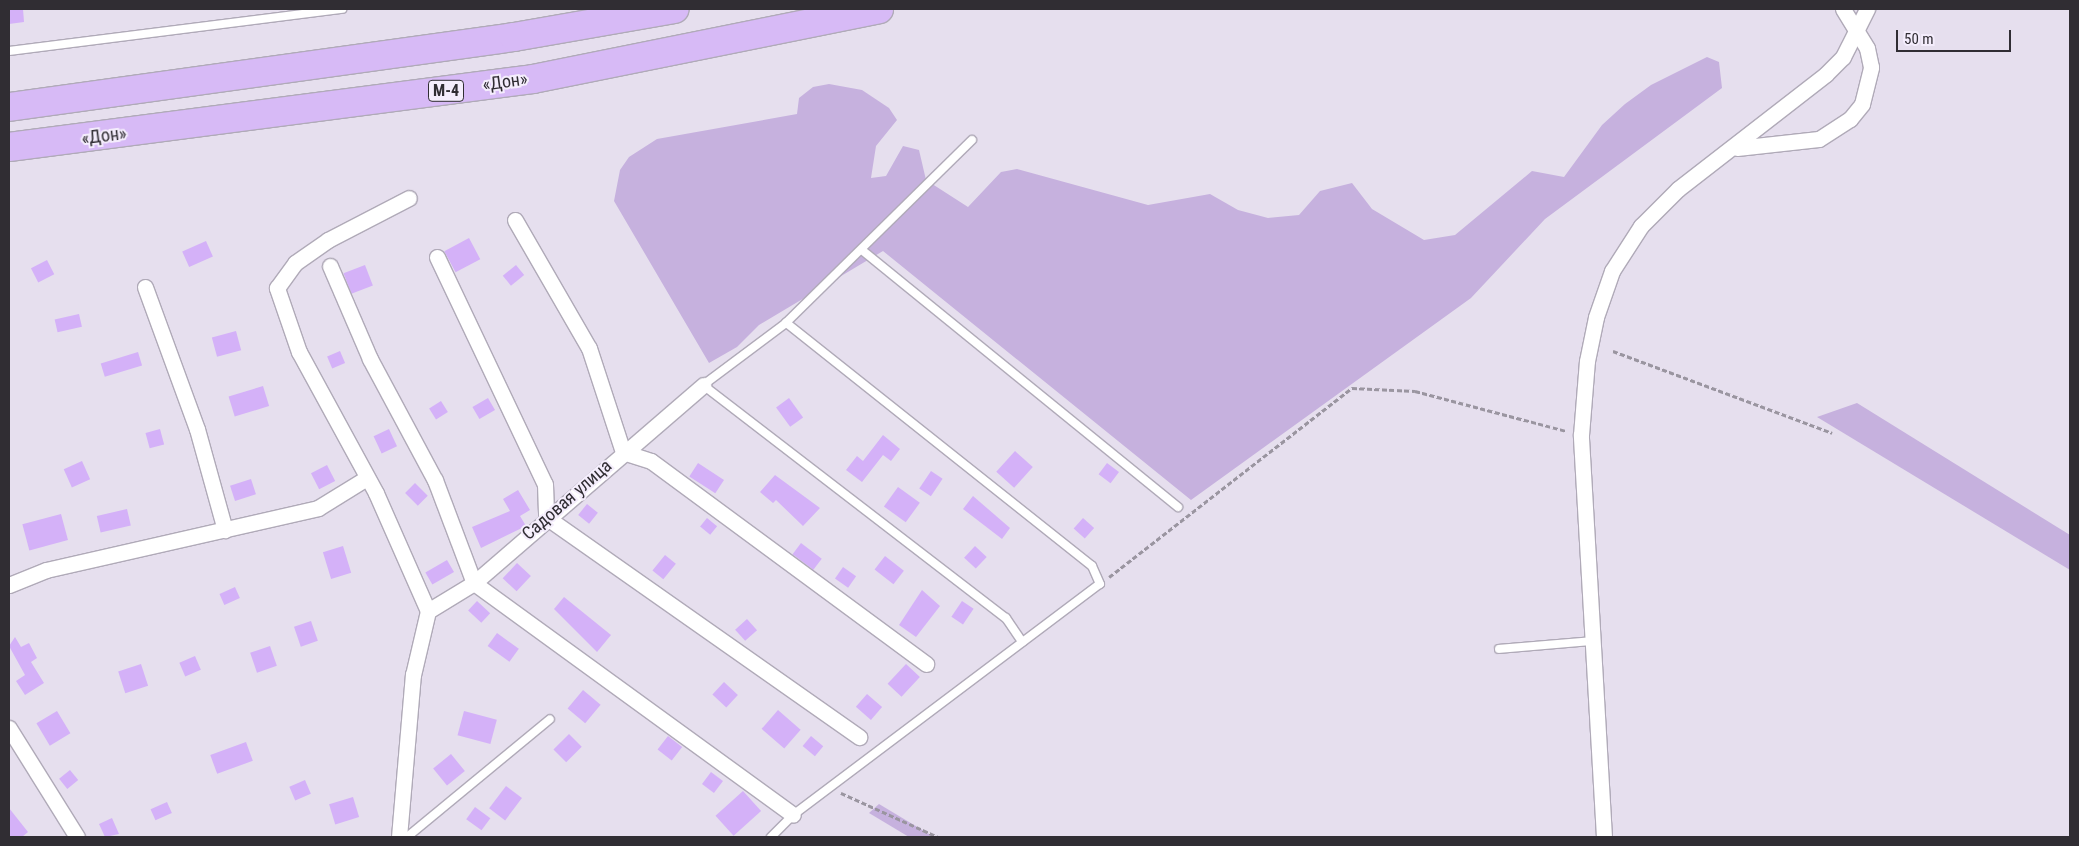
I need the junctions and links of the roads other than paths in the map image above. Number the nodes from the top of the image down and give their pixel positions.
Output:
1 (342, 9) edge
2 (675, 9) edge
3 (879, 9) edge
4 (1843, 9) edge
5 (1867, 9) edge
6 (1858, 32) junction
7 (9, 51) edge
8 (9, 107) edge
9 (972, 140) dead end
10 (9, 148) edge
11 (1725, 153) junction
12 (409, 198) dead end
13 (515, 220) dead end
14 (863, 251) junction
15 (437, 257) dead end
16 (330, 266) dead end
17 (145, 287) dead end
18 (786, 323) junction
19 (703, 385) junction
20 (623, 452) junction
21 (365, 479) junction
22 (1178, 507) dead end
23 (546, 517) junction
24 (225, 530) junction
25 (474, 583) junction
26 (9, 585) edge
27 (428, 611) junction
28 (1593, 641) junction
29 (1022, 642) junction
30 (1500, 649) dead end
31 (926, 664) dead end
32 (550, 719) dead end
33 (9, 728) edge
34 (858, 737) dead end
35 (793, 814) junction
36 (77, 837) edge
37 (399, 837) edge
38 (407, 837) edge
39 (771, 837) edge
40 (1604, 837) edge

1 - 7 lane
2 - 8 highway
3 - 10 highway, «Дон» / М-4
4 - 6 street
5 - 6 street
6 - 11 street
6 - 11 street
9 - 14 lane
11 - 28 street
12 - 21 street
13 - 20 street
14 - 18 lane
14 - 22 lane
15 - 23 street
16 - 25 street
17 - 24 street
18 - 19 lane
18 - 29 lane
19 - 20 street, Садовая улица
19 - 29 lane
20 - 23 street, Садовая улица
20 - 31 street
21 - 24 street
21 - 27 street
23 - 25 street, Садовая улица
23 - 34 street
24 - 26 street
25 - 27 street, Садовая улица
25 - 35 street
27 - 37 street
28 - 30 lane
28 - 40 street
29 - 35 lane
32 - 38 lane
33 - 36 street
35 - 39 lane

